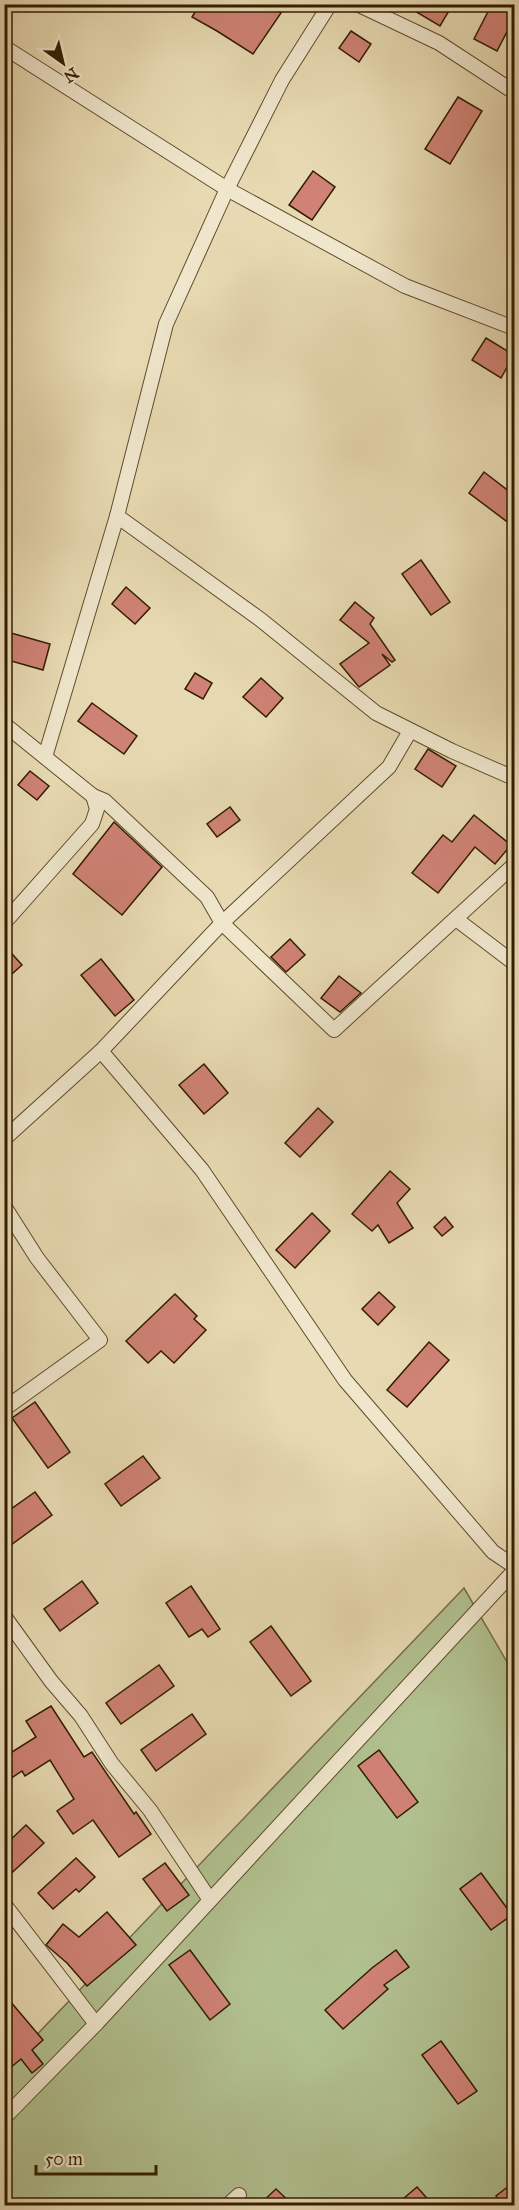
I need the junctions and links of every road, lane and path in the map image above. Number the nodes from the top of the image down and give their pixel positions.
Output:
1 (330, 4) edge
2 (357, 4) edge
3 (4, 47) edge
4 (514, 92) edge
5 (228, 189) junction
6 (514, 328) edge
7 (117, 516) junction
8 (4, 724) edge
9 (410, 731) junction
10 (45, 757) junction
11 (514, 778) edge
12 (93, 796) junction
13 (514, 865) edge
14 (456, 919) junction
15 (4, 923) edge
16 (222, 923) junction
17 (514, 963) edge
18 (101, 1051) junction
19 (4, 1139) edge
20 (4, 1206) edge
21 (4, 1409) edge
22 (514, 1568) edge
23 (4, 1616) edge
24 (210, 1900) junction
25 (4, 1904) edge
26 (96, 2024) junction
27 (4, 2118) edge
28 (240, 2195) dead end
29 (227, 2205) edge

1 - 5 street
2 - 4 street
3 - 5 street
5 - 6 street
5 - 7 street
7 - 9 street
7 - 10 street
8 - 10 street
9 - 11 street
9 - 16 street
10 - 12 street
12 - 15 street
12 - 16 street
13 - 14 street
14 - 16 street
14 - 17 street
16 - 18 street
18 - 19 street
18 - 22 street
20 - 21 street
22 - 24 street
23 - 24 street
24 - 26 street
25 - 26 street
26 - 27 street
28 - 29 street

